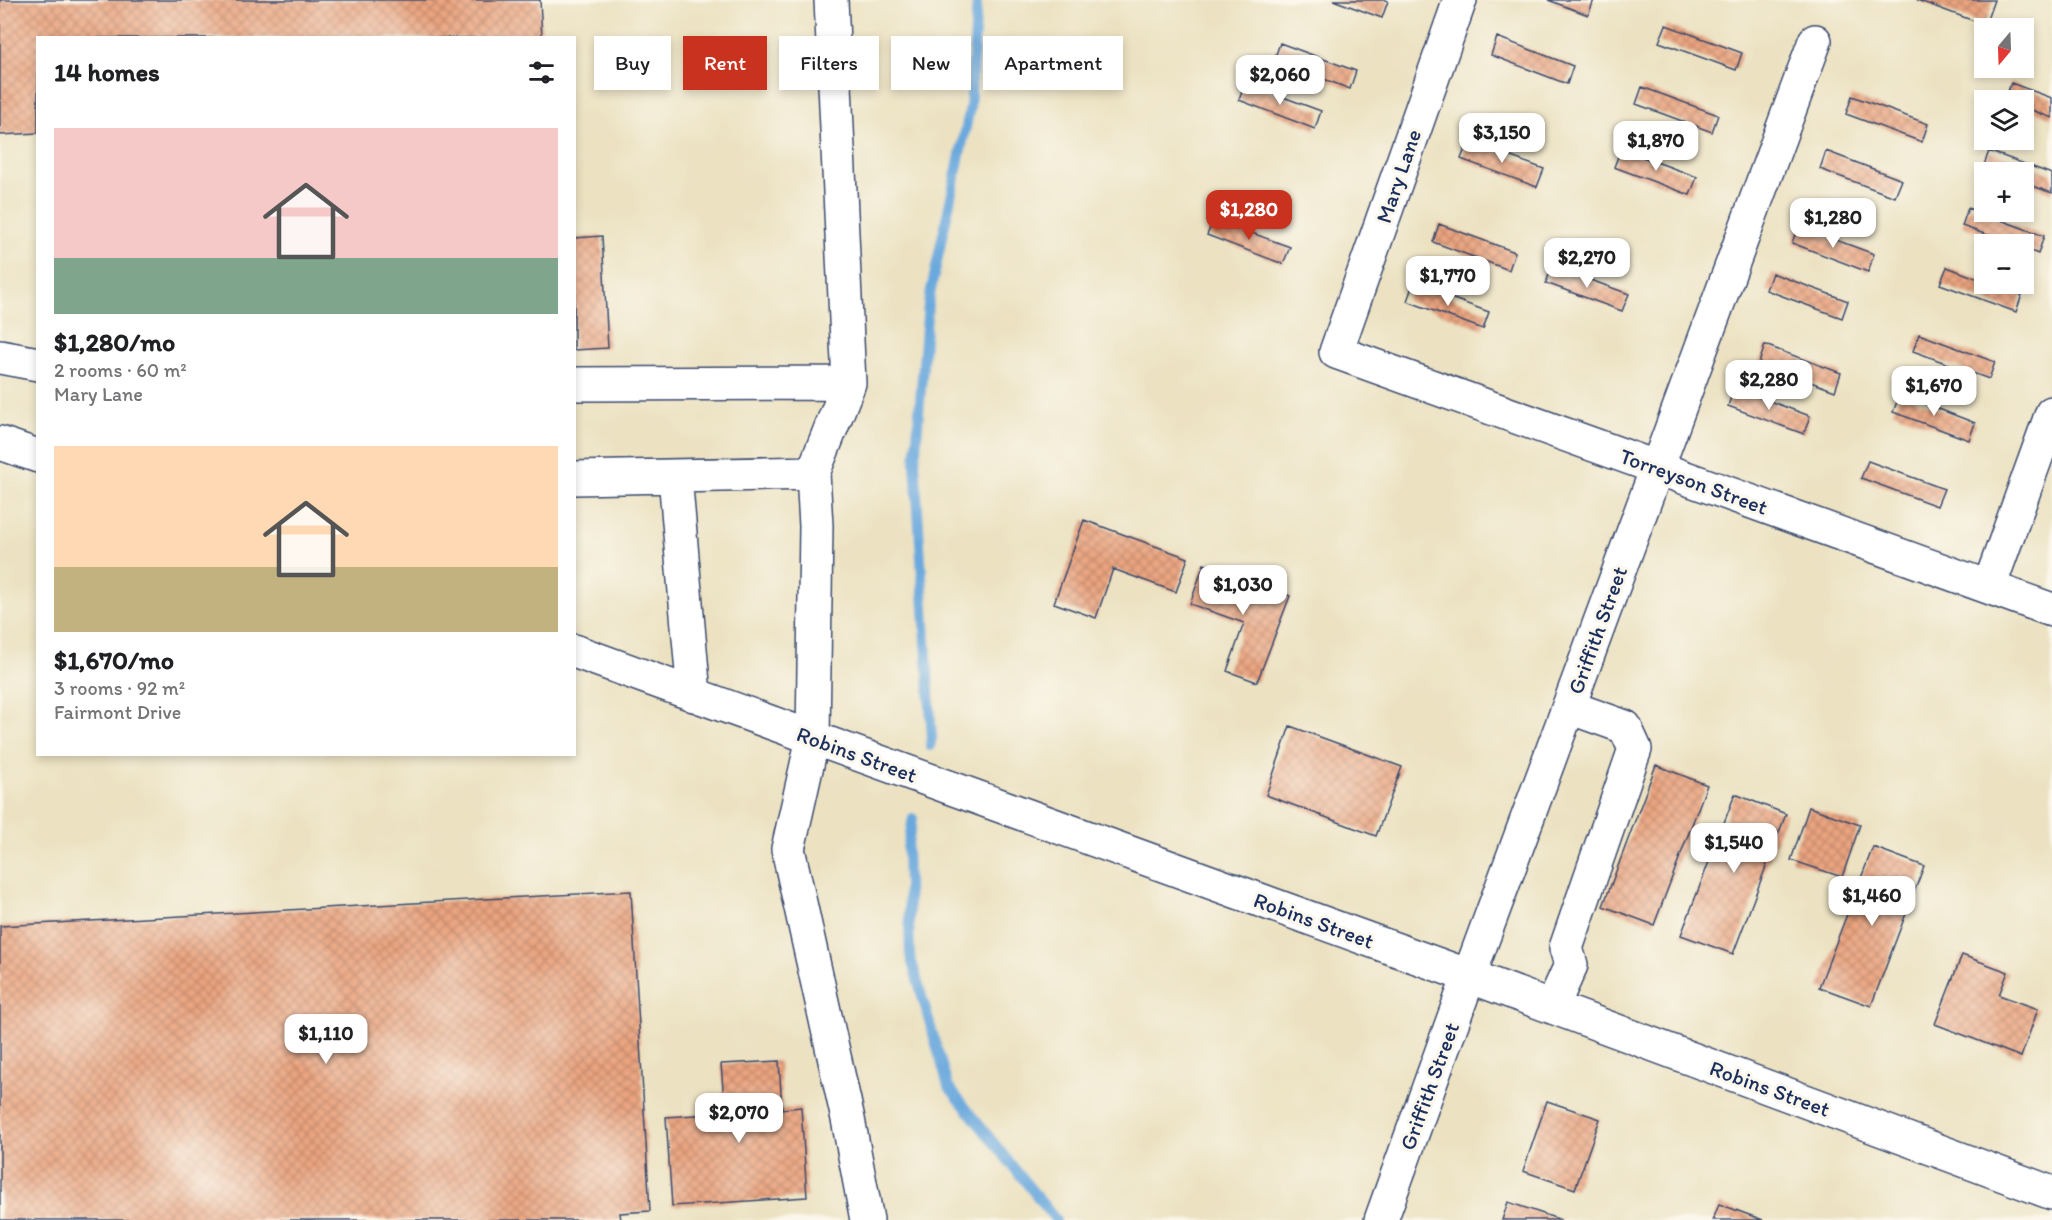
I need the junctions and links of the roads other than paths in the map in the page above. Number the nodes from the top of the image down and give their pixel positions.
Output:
1 (831, 0) edge
2 (1460, 0) edge
3 (1815, 41) dead end
4 (1336, 351) joint
5 (0, 357) edge
6 (36, 363) edge
7 (849, 383) junction
8 (576, 384) edge
9 (2052, 413) edge
10 (0, 442) edge
11 (36, 455) edge
12 (1658, 468) junction
13 (813, 473) junction
14 (675, 476) junction
15 (576, 478) edge
16 (1989, 587) junction
17 (2052, 610) edge
18 (576, 652) edge
19 (694, 694) junction
20 (1569, 707) junction
21 (813, 738) junction
22 (1469, 976) junction
23 (1552, 1007) junction
24 (2052, 1193) edge
25 (867, 1220) edge
26 (1381, 1220) edge

1 - 7 street
2 - 4 street, Mary Lane
3 - 12 street, Griffith Street
4 - 12 street, Torreyson Street
5 - 6 street
7 - 8 street
7 - 13 street
9 - 16 street
10 - 11 street
12 - 16 street, Torreyson Street
12 - 20 street, Griffith Street
13 - 14 street
13 - 21 street
14 - 15 street
14 - 19 street
16 - 17 street, Torreyson Street
18 - 19 street, Robins Street
19 - 21 street, Robins Street
20 - 22 street, Griffith Street
20 - 23 street
21 - 22 street, Robins Street
21 - 25 street
22 - 23 street, Robins Street
22 - 26 street, Griffith Street
23 - 24 street, Robins Street

